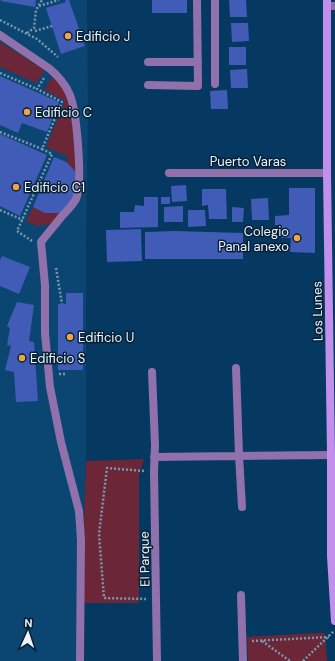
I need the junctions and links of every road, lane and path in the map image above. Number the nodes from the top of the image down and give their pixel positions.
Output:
1 (42, 0) edge
2 (59, 0) edge
3 (197, 0) edge
4 (215, 0) edge
5 (330, 4) edge
6 (39, 6) junction
7 (0, 20) edge
8 (52, 26) dead end
9 (35, 29) junction
10 (27, 33) junction
11 (0, 35) edge
12 (37, 39) junction
13 (58, 57) dead end
14 (148, 62) dead end
15 (198, 62) junction
16 (50, 69) junction
17 (0, 73) edge
18 (215, 84) dead end
19 (148, 85) dead end
20 (37, 89) junction
21 (0, 132) edge
22 (42, 149) junction
23 (169, 173) dead end
24 (327, 173) junction
25 (0, 210) edge
26 (23, 220) junction
27 (18, 231) dead end
28 (55, 262) dead end
29 (332, 262) edge
30 (62, 304) dead end
31 (236, 368) dead end
32 (152, 372) dead end
33 (239, 455) junction
34 (331, 455) junction
35 (154, 457) junction
36 (154, 472) junction
37 (333, 493) edge
38 (242, 507) dead end
39 (241, 594) dead end
40 (156, 599) junction
41 (335, 621) edge
42 (335, 630) edge
43 (329, 636) junction
44 (262, 641) junction
45 (242, 642) junction
46 (80, 661) edge
47 (157, 661) edge
48 (242, 661) edge
49 (290, 661) edge
50 (303, 661) edge

1 - 6 path
2 - 6 path
3 - 15 street
4 - 18 street
5 - 24 street, Los Lunes
6 - 9 path
7 - 10 path
8 - 9 path
9 - 10 path
9 - 12 path
10 - 12 path
11 - 16 street
12 - 13 path
14 - 15 street
15 - 19 street
16 - 20 path
16 - 46 street
17 - 20 path
20 - 22 path
21 - 22 path
22 - 26 path
23 - 24 street, Puerto Varas
24 - 29 street, Los Lunes
25 - 26 path
26 - 27 path
28 - 30 path
29 - 34 street, Los Lunes
31 - 33 street
32 - 35 street, El Parque
33 - 34 street
33 - 35 street
33 - 38 street
34 - 37 street, Los Lunes
35 - 36 street, El Parque
36 - 40 street, El Parque
36 - 40 path
37 - 41 street, Los Lunes
39 - 45 street
40 - 47 street, El Parque
42 - 43 path
43 - 44 path
43 - 50 path
44 - 45 path
44 - 49 path
45 - 48 street

